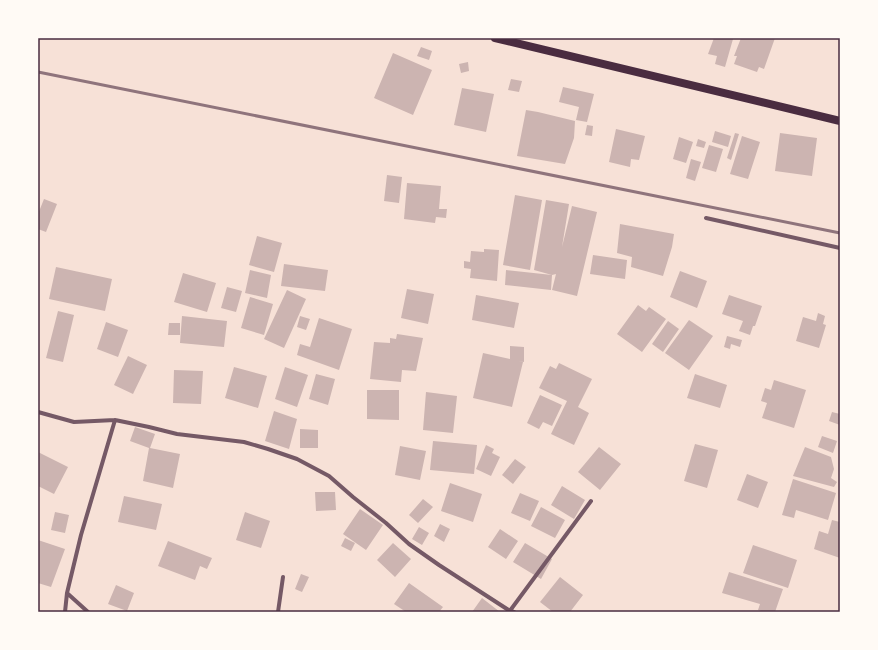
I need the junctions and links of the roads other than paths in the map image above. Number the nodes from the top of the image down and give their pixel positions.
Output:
1 (495, 38) edge
2 (840, 121) edge
3 (706, 218) dead end
4 (840, 248) edge
5 (38, 412) edge
6 (115, 420) junction
7 (591, 501) dead end
8 (282, 577) dead end
9 (67, 593) junction
10 (65, 612) edge
11 (88, 612) edge
12 (278, 612) edge
13 (511, 612) edge

1 - 2 main road
3 - 4 street
5 - 6 street
6 - 9 street
6 - 13 street
7 - 13 street
8 - 12 street
9 - 10 street
9 - 11 street

